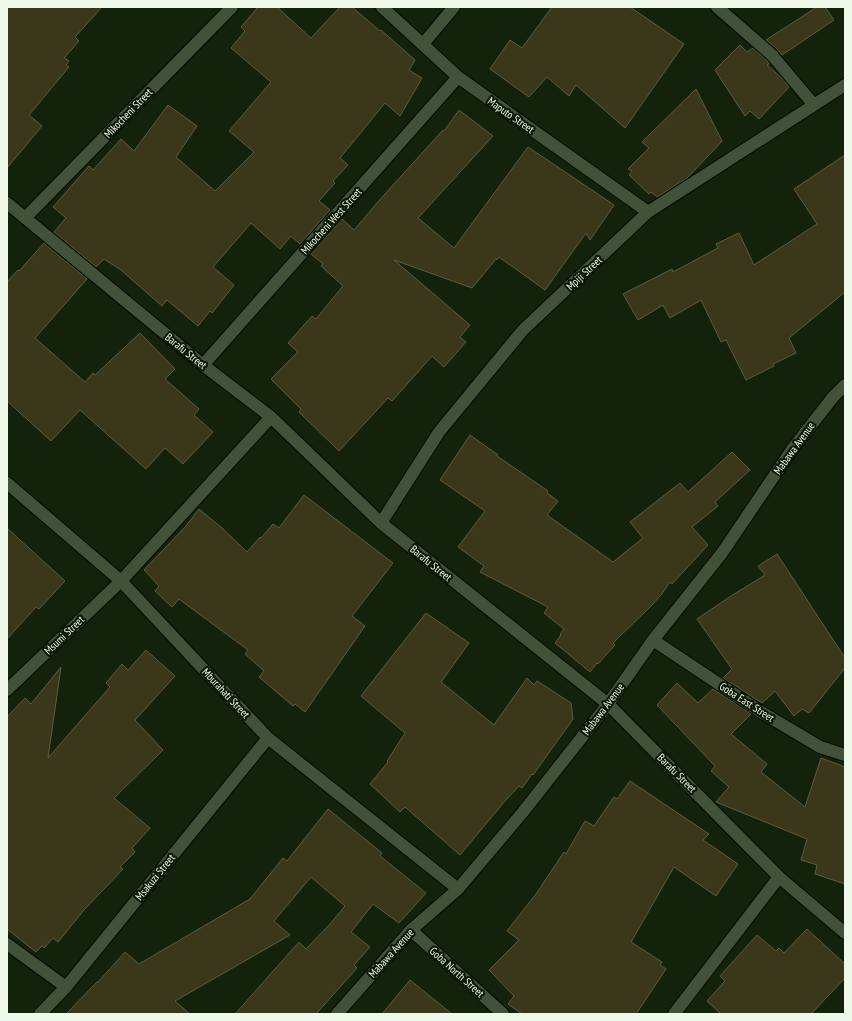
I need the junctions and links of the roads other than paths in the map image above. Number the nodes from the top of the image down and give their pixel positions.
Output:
1 (232, 7) edge
2 (382, 7) edge
3 (454, 7) edge
4 (717, 7) edge
5 (423, 44) junction
6 (458, 77) junction
7 (845, 85) edge
8 (814, 105) junction
9 (7, 203) edge
10 (648, 212) junction
11 (25, 218) junction
12 (203, 365) junction
13 (845, 385) edge
14 (270, 418) junction
15 (7, 483) edge
16 (381, 523) junction
17 (121, 581) junction
18 (653, 640) junction
19 (7, 690) edge
20 (608, 704) junction
21 (268, 738) junction
22 (845, 755) edge
23 (779, 877) junction
24 (458, 889) junction
25 (411, 930) junction
26 (845, 933) edge
27 (7, 944) edge
28 (66, 987) junction
29 (40, 1014) edge
30 (337, 1014) edge
31 (503, 1014) edge
32 (674, 1014) edge

1 - 11 street, Mikocheni Street
2 - 5 street, Maputo Street
3 - 5 street
4 - 8 street
5 - 6 street, Maputo Street
6 - 10 street, Maputo Street
6 - 12 street, Mikocheni West Street
7 - 8 street, Mpiji Street
8 - 10 street, Mpiji Street
9 - 11 street, Barafu Street
10 - 16 street, Mpiji Street
11 - 12 street, Barafu Street
12 - 14 street, Barafu Street
13 - 18 street, Mabawa Avenue
14 - 16 street, Barafu Street
14 - 17 street, Msumi Street
15 - 17 street, Mburahati Street
16 - 20 street, Barafu Street
17 - 19 street, Msumi Street
17 - 21 street, Mburahati Street
18 - 20 street, Mabawa Avenue
18 - 22 street, Goba East Street
20 - 23 street, Barafu Street
20 - 24 street, Mabawa Avenue
21 - 24 street, Mburahati Street
21 - 28 street, Msakuzi Street
23 - 26 street, Barafu Street
23 - 32 street
24 - 25 street, Mabawa Avenue
25 - 30 street, Mabawa Avenue
25 - 31 street, Goba North Street
27 - 28 street
28 - 29 street, Msakuzi Street

